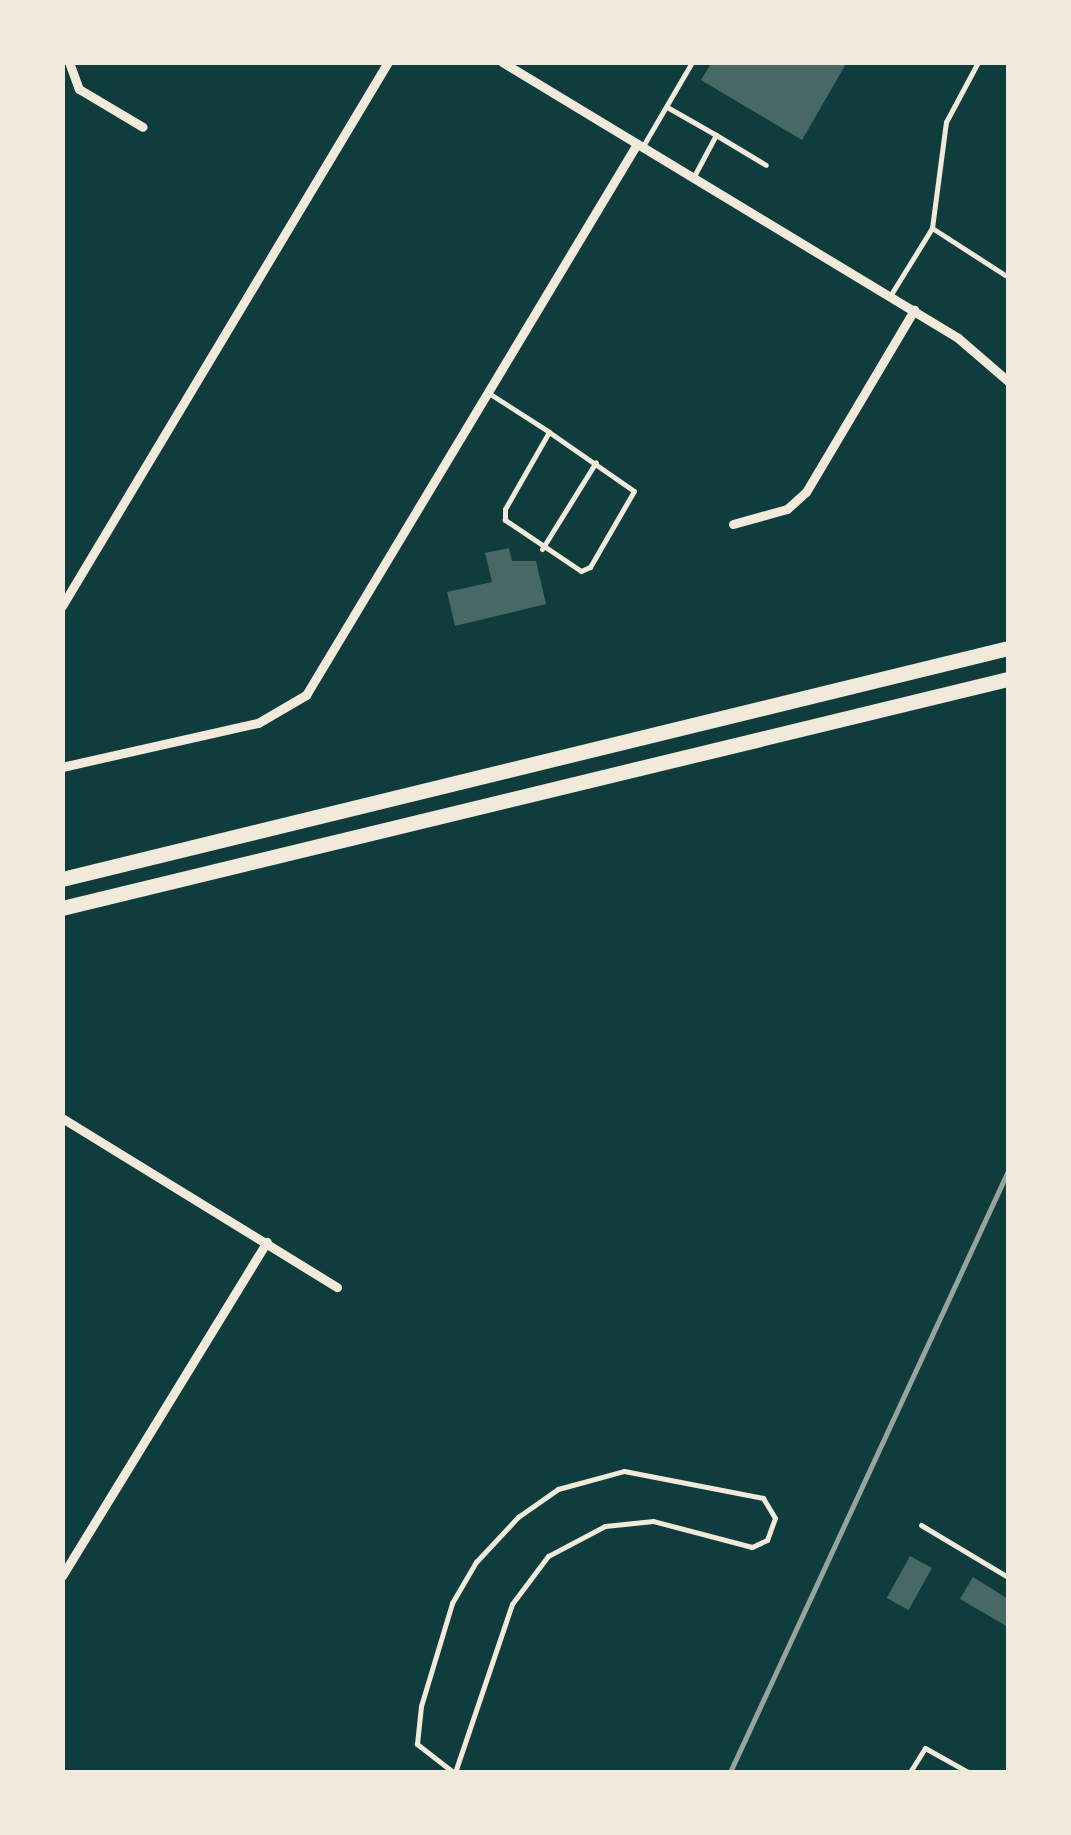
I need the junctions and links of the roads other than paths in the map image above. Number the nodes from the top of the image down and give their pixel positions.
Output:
1 (68, 62) edge
2 (388, 62) edge
3 (502, 62) edge
4 (692, 62) edge
5 (978, 62) edge
6 (666, 106) junction
7 (143, 127) dead end
8 (716, 136) junction
9 (639, 146) junction
10 (766, 165) dead end
11 (693, 178) junction
12 (932, 228) junction
13 (1008, 277) edge
14 (890, 296) junction
15 (914, 310) junction
16 (1008, 381) edge
17 (488, 392) junction
18 (549, 432) junction
19 (596, 462) junction
20 (733, 524) dead end
21 (542, 549) junction
22 (62, 606) edge
23 (1008, 648) edge
24 (1008, 678) edge
25 (65, 767) edge
26 (62, 878) edge
27 (62, 908) edge
28 (62, 1118) edge
29 (267, 1242) junction
30 (337, 1286) dead end
31 (921, 1526) dead end
32 (62, 1576) edge
33 (1008, 1576) edge
34 (454, 1772) edge
35 (910, 1772) edge
36 (968, 1772) edge

1 - 7 street
2 - 22 street
3 - 9 street
4 - 6 lane
5 - 12 lane
6 - 8 lane
6 - 9 lane
8 - 10 lane
8 - 11 lane
9 - 11 street
9 - 17 street
11 - 14 street
12 - 13 lane
12 - 14 lane
14 - 15 street
15 - 16 street
15 - 20 street
17 - 18 lane
17 - 25 street
18 - 19 lane
18 - 21 lane
19 - 21 lane
19 - 21 lane
23 - 26 highway
24 - 27 highway
28 - 29 street
29 - 30 street
29 - 32 street
31 - 33 lane
34 - 34 lane
35 - 36 lane

